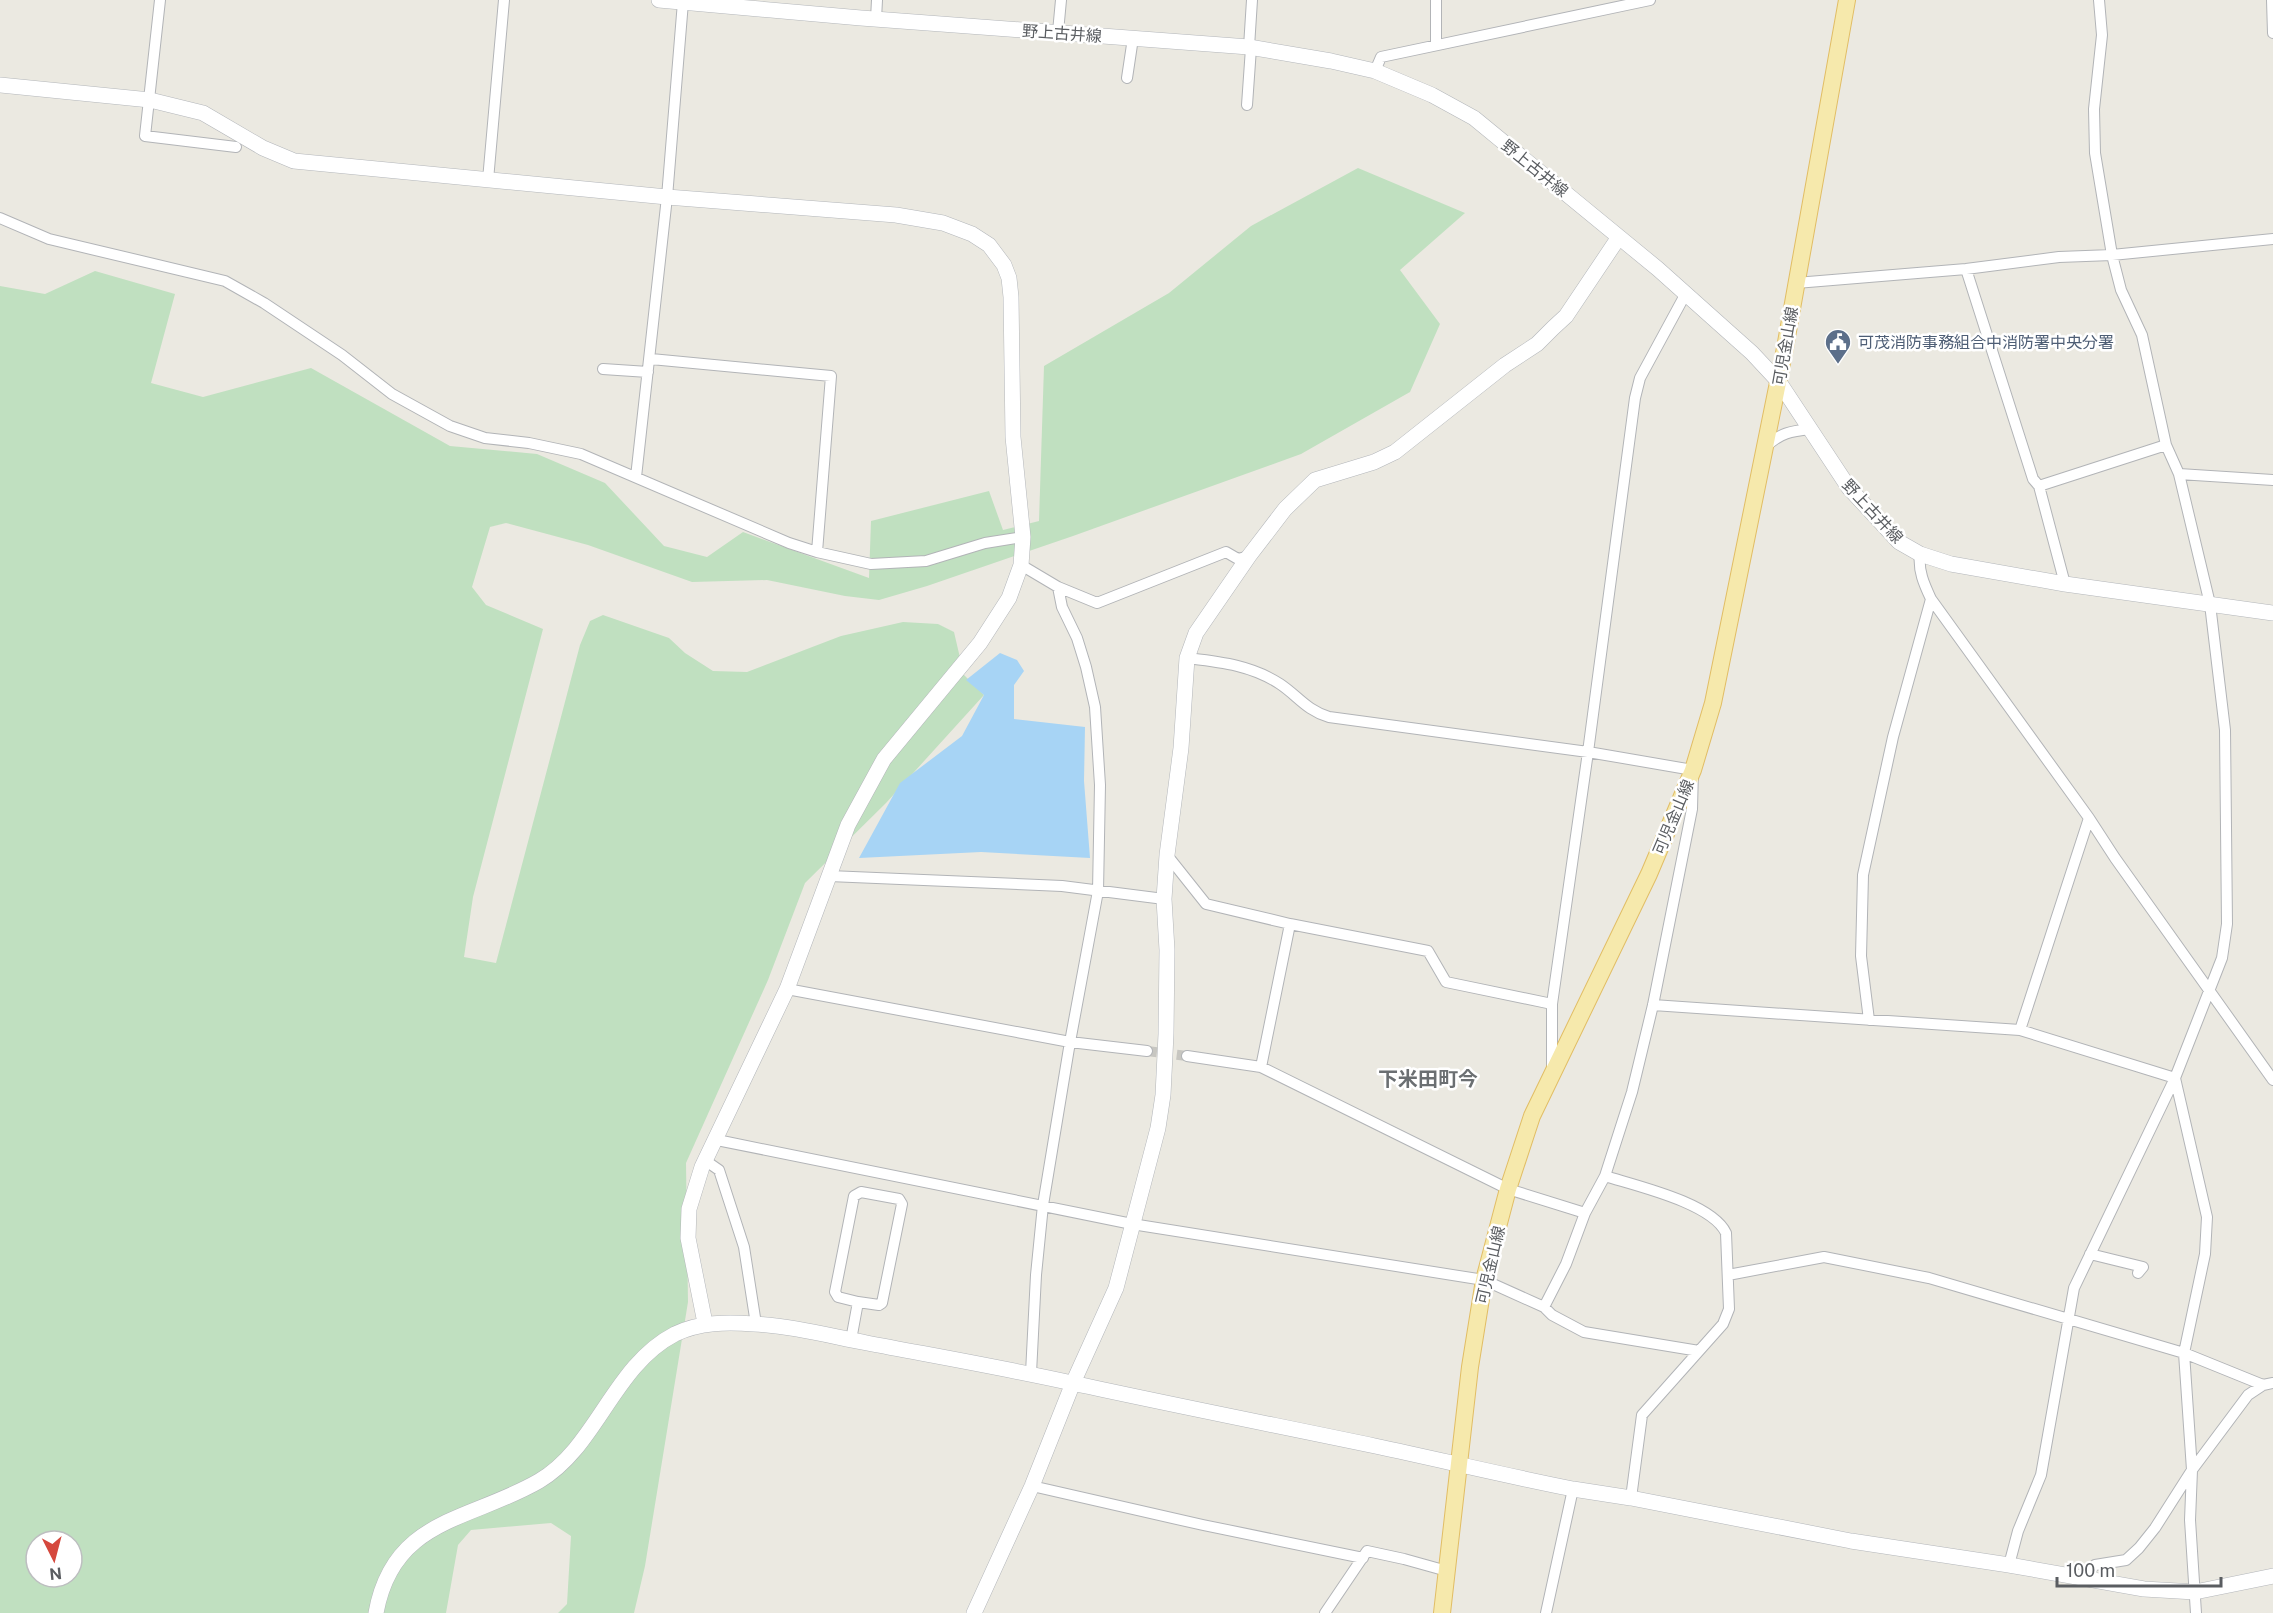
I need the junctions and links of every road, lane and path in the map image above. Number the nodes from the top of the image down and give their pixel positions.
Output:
1 (160, 0) edge
2 (504, 0) edge
3 (659, 0) edge
4 (877, 0) edge
5 (1062, 0) edge
6 (1252, 0) edge
7 (1436, 0) edge
8 (1650, 0) edge
9 (1847, 0) edge
10 (2099, 0) edge
11 (2272, 0) edge
12 (689, 2) edge
13 (876, 19) junction
14 (1058, 32) junction
15 (2273, 33) edge
16 (1132, 38) junction
17 (1436, 45) junction
18 (1250, 47) junction
19 (1375, 71) junction
20 (1127, 78) dead end
21 (0, 85) edge
22 (150, 100) junction
23 (1247, 105) dead end
24 (236, 147) dead end
25 (488, 180) junction
26 (668, 197) junction
27 (0, 218) edge
28 (1619, 237) junction
29 (2273, 240) edge
30 (2112, 255) junction
31 (1966, 269) junction
32 (1796, 283) junction
33 (1685, 296) junction
34 (651, 359) junction
35 (603, 369) dead end
36 (648, 372) junction
37 (1779, 382) junction
38 (1810, 429) junction
39 (2166, 445) junction
40 (1766, 447) junction
41 (2179, 474) junction
42 (636, 477) junction
43 (2273, 480) edge
44 (2038, 486) junction
45 (1023, 537) junction
46 (817, 552) junction
47 (1920, 554) junction
48 (1249, 556) junction
49 (1021, 565) junction
50 (2065, 584) junction
51 (1058, 587) junction
52 (1930, 599) junction
53 (2210, 604) junction
54 (2273, 614) edge
55 (1187, 658) junction
56 (1588, 752) junction
57 (1693, 770) junction
58 (2089, 818) junction
59 (1167, 855) junction
60 (829, 876) junction
61 (1098, 891) junction
62 (1164, 899) junction
63 (1290, 924) junction
64 (787, 989) junction
65 (2209, 991) junction
66 (1552, 1004) junction
67 (1653, 1005) junction
68 (1869, 1020) junction
69 (2020, 1030) junction
70 (1070, 1042) junction
71 (1147, 1051) tunnel mouth
72 (1187, 1056) tunnel mouth
73 (1261, 1067) junction
74 (1552, 1078) junction
75 (2175, 1078) junction
76 (2273, 1080) edge
77 (717, 1140) junction
78 (706, 1161) junction
79 (1605, 1176) junction
80 (1508, 1189) junction
81 (1043, 1205) junction
82 (1585, 1213) junction
83 (1132, 1224) junction
84 (2090, 1254) junction
85 (2138, 1274) dead end
86 (1728, 1275) junction
87 (1484, 1280) junction
88 (858, 1302) junction
89 (1544, 1307) junction
90 (2068, 1320) junction
91 (705, 1323) junction
92 (756, 1324) junction
93 (851, 1340) junction
94 (1699, 1351) junction
95 (2184, 1353) junction
96 (1031, 1373) junction
97 (1072, 1383) junction
98 (2268, 1384) edge
99 (1458, 1466) junction
100 (2192, 1470) junction
101 (1032, 1486) junction
102 (1573, 1489) junction
103 (1631, 1498) junction
104 (1362, 1558) junction
105 (2009, 1565) junction
106 (1447, 1571) junction
107 (2273, 1576) edge
108 (2081, 1579) junction
109 (2195, 1592) junction
110 (376, 1613) edge
111 (974, 1613) edge
112 (1325, 1613) edge
113 (1442, 1613) edge
114 (1546, 1613) edge
115 (2196, 1613) edge

1 - 22 street
2 - 25 street
3 - 12 street, 野上古井線
4 - 13 street
5 - 14 street
6 - 18 street
7 - 17 street
8 - 17 street
9 - 32 main road, 可児金山線
10 - 30 street
11 - 15 street
12 - 13 street, 野上古井線
12 - 26 street
13 - 14 street, 野上古井線
14 - 16 street, 野上古井線
16 - 18 street, 野上古井線
16 - 20 street
17 - 19 street
18 - 19 street, 野上古井線
18 - 23 street
19 - 28 street, 野上古井線
21 - 22 street
22 - 24 street
22 - 25 street
25 - 26 street
26 - 34 street
26 - 45 street
27 - 42 street
28 - 33 street, 野上古井線
28 - 48 street
29 - 30 street
30 - 31 street
30 - 39 street
31 - 32 street
31 - 44 street
32 - 37 main road, 可児金山線
33 - 37 street, 野上古井線
33 - 56 street
34 - 36 street
34 - 46 street
35 - 36 street
36 - 42 street
37 - 38 street, 野上古井線
37 - 40 main road, 可児金山線
38 - 40 street
38 - 47 street, 野上古井線
39 - 41 street
39 - 44 street
40 - 57 main road, 可児金山線
41 - 43 street
41 - 53 street
42 - 46 street
44 - 50 street
45 - 46 street
45 - 49 street
47 - 50 street, 野上古井線
47 - 52 street
48 - 51 street
48 - 55 street
49 - 51 street
49 - 60 street
50 - 53 street, 野上古井線
51 - 61 street
52 - 58 street
52 - 68 street
53 - 54 street, 野上古井線
53 - 65 street
55 - 56 street
55 - 59 street
56 - 57 street
56 - 66 street
57 - 67 street
57 - 74 main road, 可児金山線
58 - 65 street
58 - 69 street
59 - 62 street
59 - 63 street
60 - 61 street
60 - 64 street
61 - 62 street
61 - 70 street
62 - 83 street
63 - 66 street
63 - 73 street
64 - 70 street
64 - 77 street
65 - 75 street
65 - 76 street
66 - 74 street
67 - 68 street
67 - 79 street
68 - 69 street
69 - 75 street
70 - 71 street
70 - 81 street
72 - 73 street
73 - 80 street
74 - 80 main road, 可児金山線
75 - 84 street
75 - 95 street
77 - 78 street
77 - 81 street
78 - 91 street
78 - 92 street
79 - 82 street
79 - 86 street
80 - 82 street
80 - 87 main road, 可児金山線
81 - 83 street
81 - 96 street
82 - 89 street
83 - 87 street
83 - 97 street
84 - 85 street
84 - 90 street
86 - 90 street
86 - 94 street
87 - 89 street
87 - 99 main road, 可児金山線
88 - 88 street
88 - 93 street
89 - 94 street
90 - 95 street
90 - 105 street
91 - 92 street
91 - 110 street
92 - 93 street
93 - 96 street
94 - 103 street
95 - 98 street
95 - 100 street
96 - 97 street
97 - 99 street
97 - 101 street
98 - 100 street
99 - 102 street
99 - 106 main road, 可児金山線
100 - 108 street
100 - 109 street
101 - 104 street
101 - 111 street
102 - 103 street
102 - 114 street
103 - 105 street
104 - 106 street
104 - 112 street
105 - 108 street
106 - 113 main road, 可児金山線
107 - 109 street
108 - 109 street
109 - 115 street

